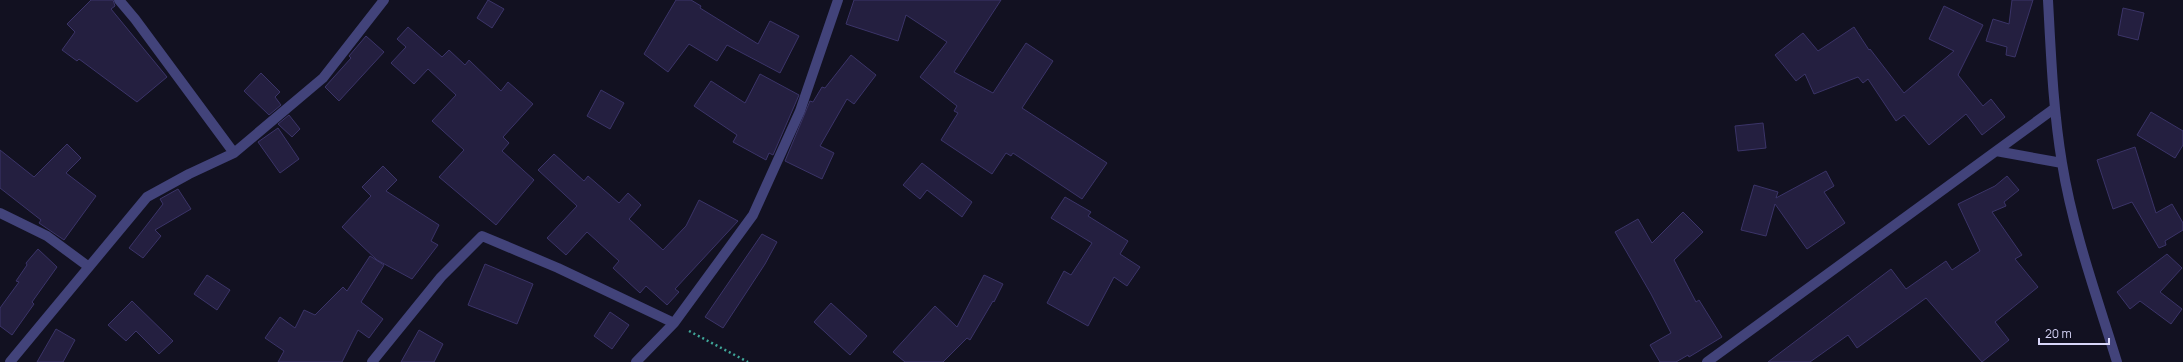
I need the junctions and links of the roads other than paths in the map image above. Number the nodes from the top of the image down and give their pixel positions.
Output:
1 (119, 0) edge
2 (384, 0) edge
3 (838, 0) edge
4 (2048, 0) edge
5 (2055, 108) junction
6 (1996, 151) junction
7 (234, 153) junction
8 (2062, 163) junction
9 (0, 213) edge
10 (89, 267) junction
11 (674, 323) junction
12 (10, 362) edge
13 (372, 362) edge
14 (636, 362) edge
15 (1707, 362) edge
16 (2117, 362) edge

1 - 7 street
2 - 7 street
3 - 11 street
4 - 5 street
5 - 6 street
5 - 8 street
6 - 8 street
6 - 15 street
7 - 10 street
8 - 16 street
9 - 10 street
10 - 12 street
11 - 13 street
11 - 14 street

